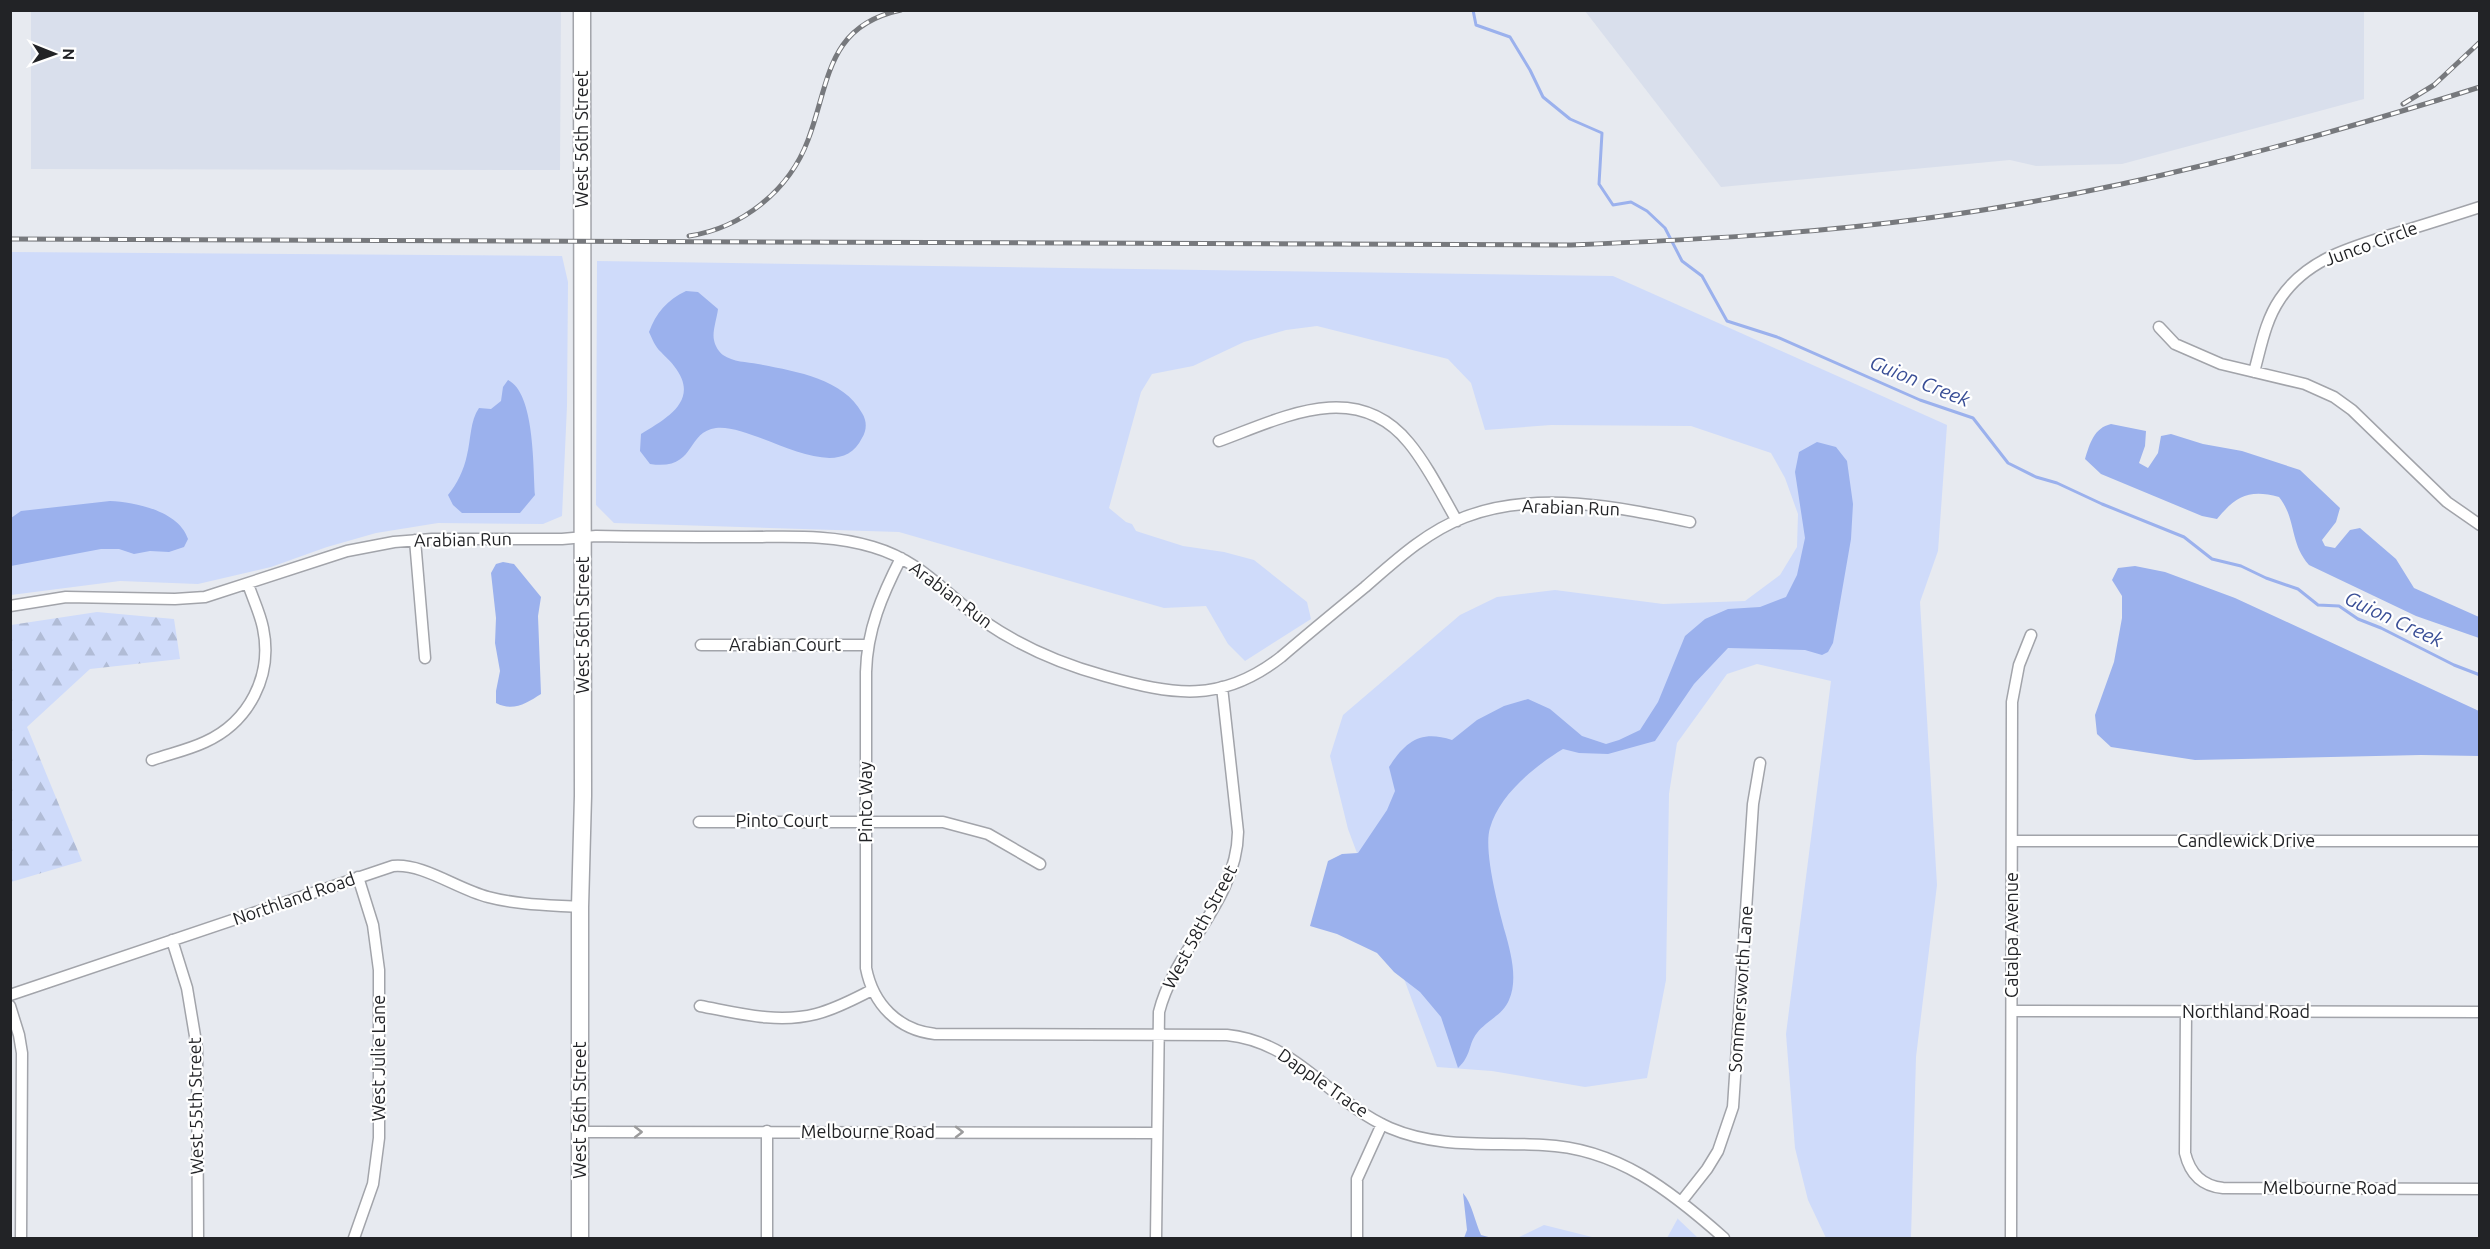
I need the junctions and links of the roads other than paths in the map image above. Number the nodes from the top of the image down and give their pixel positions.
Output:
1 (582, 10) edge
2 (2480, 207) edge
3 (2159, 327) dead end
4 (2254, 372) junction
5 (1219, 441) dead end
6 (1457, 521) junction
7 (1690, 522) dead end
8 (2480, 525) edge
9 (583, 538) junction
10 (415, 540) junction
11 (901, 558) junction
12 (248, 584) junction
13 (10, 606) edge
14 (2031, 635) dead end
15 (701, 645) dead end
16 (868, 645) junction
17 (425, 658) dead end
18 (1222, 687) junction
19 (152, 759) dead end
20 (1760, 763) dead end
21 (865, 821) junction
22 (699, 822) dead end
23 (2012, 840) junction
24 (2480, 842) edge
25 (1040, 864) dead end
26 (358, 877) junction
27 (580, 907) junction
28 (172, 940) junction
29 (872, 990) junction
30 (10, 994) edge
31 (10, 1006) edge
32 (700, 1006) dead end
33 (2012, 1011) junction
34 (2186, 1012) junction
35 (2480, 1012) edge
36 (1158, 1035) junction
37 (1382, 1124) junction
38 (767, 1131) junction
39 (579, 1132) junction
40 (1156, 1133) junction
41 (2480, 1189) edge
42 (1681, 1202) junction
43 (21, 1239) edge
44 (198, 1239) edge
45 (354, 1239) edge
46 (580, 1239) edge
47 (766, 1239) edge
48 (1156, 1239) edge
49 (1357, 1239) edge
50 (1724, 1239) edge
51 (2011, 1239) edge

1 - 9 main road, West 56th Street
2 - 4 street, Junco Circle
3 - 4 street
4 - 8 street
5 - 6 street
6 - 7 street, Arabian Run
6 - 18 street, Arabian Run
9 - 10 street, Arabian Run
9 - 11 street, Arabian Run
9 - 27 main road, West 56th Street
10 - 12 street, Arabian Run
10 - 17 street
11 - 16 street, Pinto Way
11 - 18 street, Arabian Run
12 - 13 street, Arabian Run
12 - 19 street
14 - 23 street, Catalpa Avenue
15 - 16 street, Arabian Court
16 - 21 street, Pinto Way
18 - 36 street, West 58th Street
20 - 42 street, Sommersworth Lane
21 - 22 street, Pinto Court
21 - 25 street, Pinto Court
21 - 29 street, Pinto Way
23 - 24 street, Candlewick Drive
23 - 33 street, Catalpa Avenue
26 - 27 street, Northland Road
26 - 28 street, Northland Road
26 - 45 street, West Julie Lane
27 - 39 main road, West 56th Street
28 - 30 street, Northland Road
28 - 44 street, West 55th Street
29 - 32 street
29 - 36 street, Dapple Trace
31 - 43 street
33 - 34 street, Northland Road
33 - 51 street, Catalpa Avenue
34 - 35 street, Northland Road
34 - 41 street, Melbourne Road
36 - 37 street, Dapple Trace
36 - 40 street, West 58th Street
37 - 42 street, Dapple Trace
37 - 49 street
39 -> 38 street, Melbourne Road
38 -> 40 street, Melbourne Road
38 - 47 street
39 - 46 main road, West 56th Street
40 - 48 street, West 58th Street
42 - 50 street, Dapple Trace

